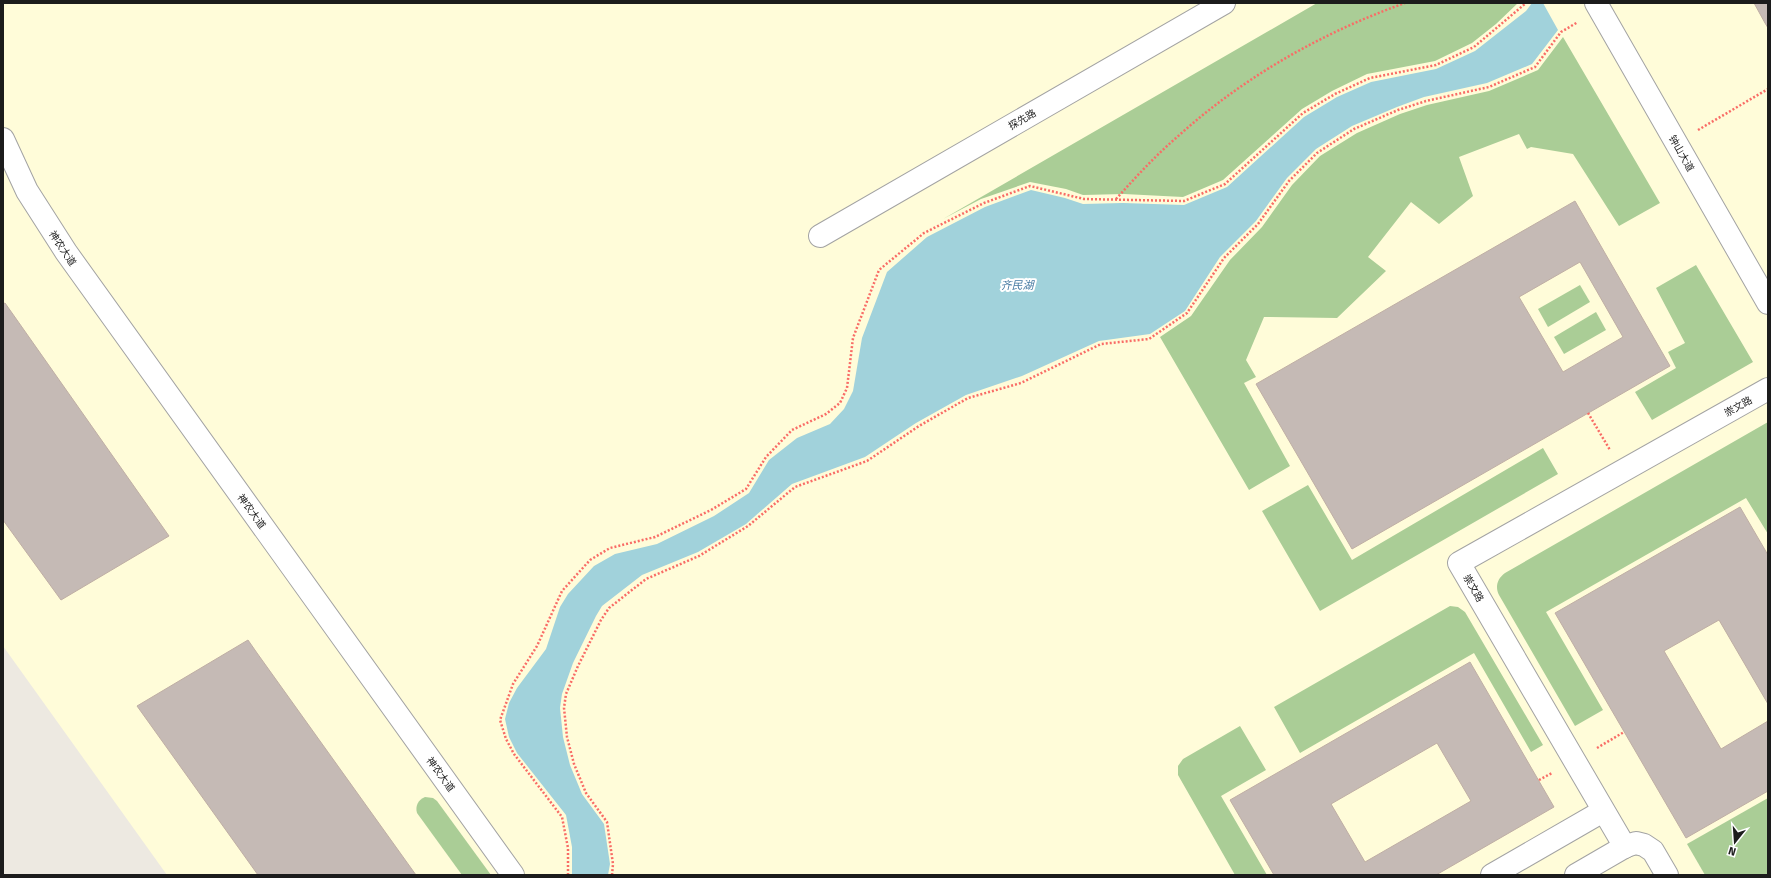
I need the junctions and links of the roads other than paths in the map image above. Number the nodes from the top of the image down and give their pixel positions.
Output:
1 (1224, 3) edge
2 (1598, 6) edge
3 (3, 139) edge
4 (820, 236) dead end
5 (1768, 303) edge
6 (1768, 389) edge
7 (1603, 811) junction
8 (1625, 847) junction
9 (513, 875) edge
10 (1492, 875) edge
11 (1576, 875) edge
12 (1667, 875) edge

1 - 4 lane, 探先路
2 - 5 lane, 钟山大道
3 - 9 lane, 神农大道
6 - 7 lane, 崇文路
7 - 8 lane, 崇文路
7 - 10 lane
8 - 11 lane
8 - 12 lane

